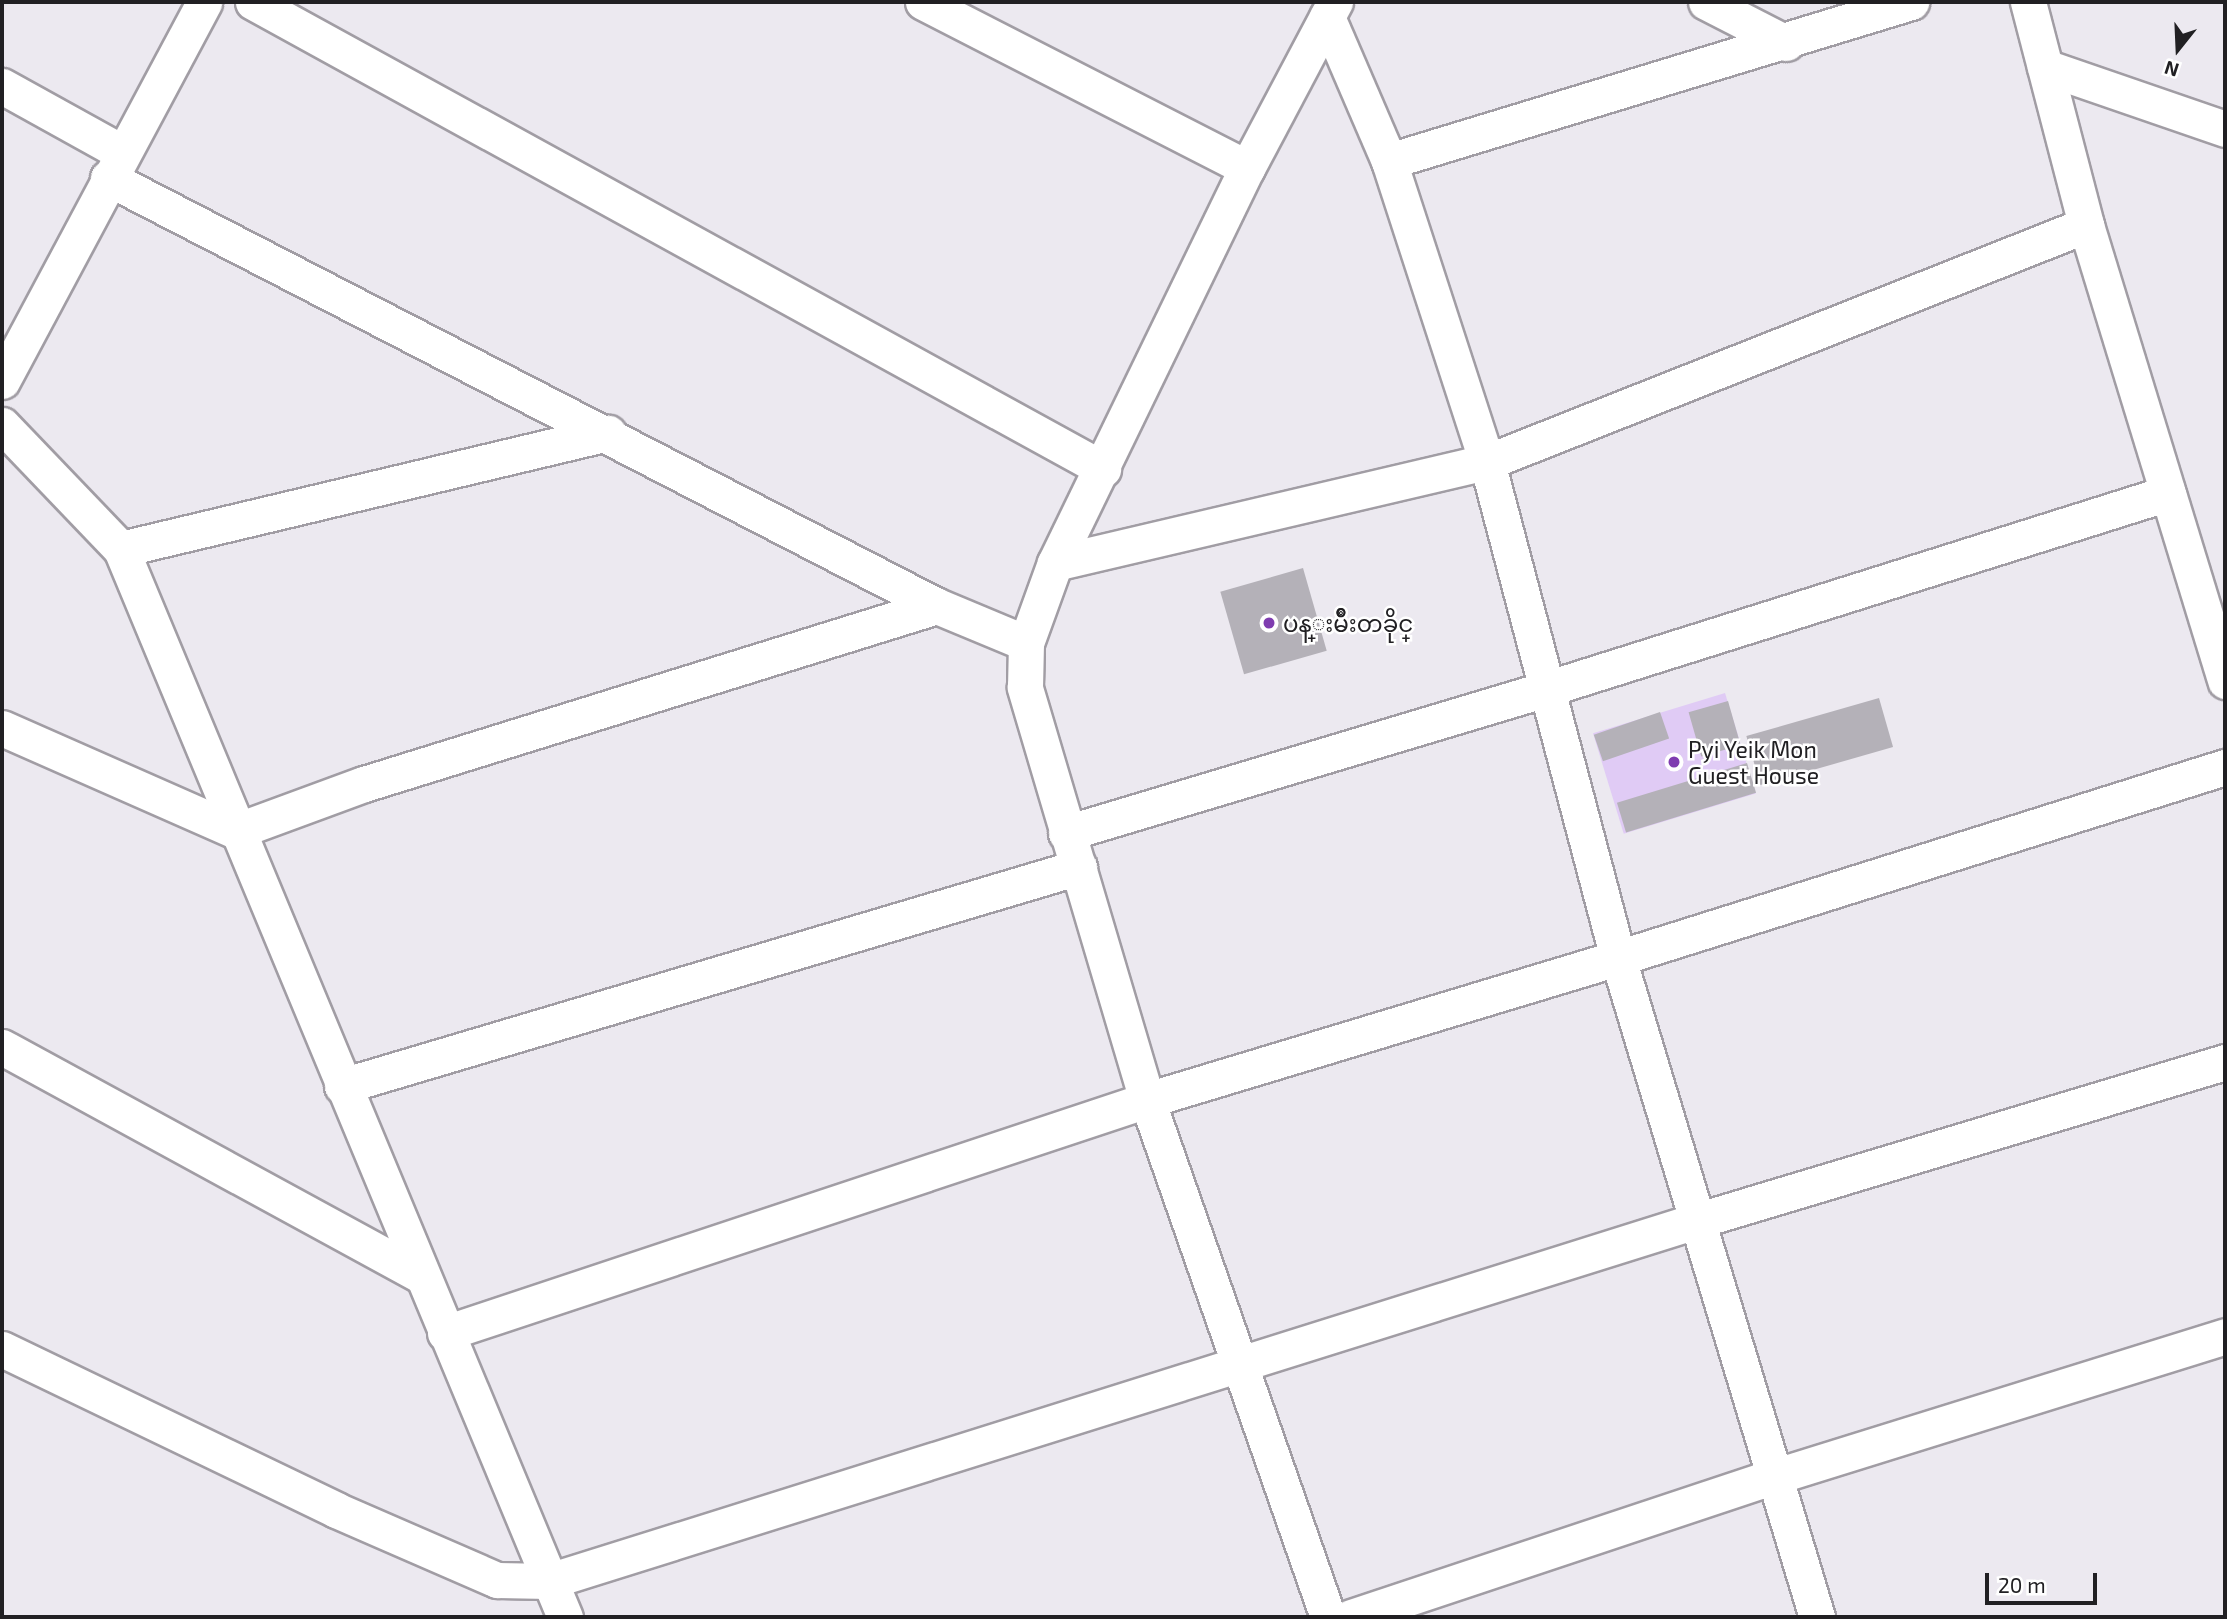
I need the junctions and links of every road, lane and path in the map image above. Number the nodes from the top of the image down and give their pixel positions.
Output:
1 (204, 2) edge
2 (253, 2) edge
3 (923, 2) edge
4 (1706, 2) edge
5 (1911, 2) edge
6 (2028, 2) edge
7 (1331, 10) edge
8 (1786, 43) junction
9 (2045, 67) junction
10 (2, 86) edge
11 (2225, 129) edge
12 (1389, 160) junction
13 (115, 165) junction
14 (1247, 168) junction
15 (2086, 225) junction
16 (2, 381) edge
17 (2, 425) edge
18 (608, 433) junction
19 (1487, 462) junction
20 (1103, 469) junction
21 (2168, 493) junction
22 (121, 549) junction
23 (1055, 563) junction
24 (937, 606) junction
25 (1026, 643) junction
26 (2225, 681) edge
27 (1546, 688) junction
28 (2, 728) edge
29 (2225, 767) edge
30 (236, 831) junction
31 (1066, 833) junction
32 (1079, 867) junction
33 (1618, 958) junction
34 (2, 1047) edge
35 (2225, 1062) edge
36 (342, 1086) junction
37 (1147, 1100) junction
38 (1699, 1220) junction
39 (421, 1275) junction
40 (445, 1333) junction
41 (2225, 1336) edge
42 (2, 1349) edge
43 (1240, 1363) junction
44 (1773, 1477) junction
45 (549, 1581) junction
46 (565, 1617) edge
47 (1328, 1617) edge
48 (1351, 1617) edge
49 (1817, 1617) edge

1 - 13 street
2 - 20 street
3 - 14 street
4 - 8 street
5 - 8 street
6 - 9 street
7 - 12 street
7 - 14 street
8 - 12 street
9 - 11 street
9 - 15 street
10 - 13 street
12 - 19 street
13 - 16 street
13 - 18 street
14 - 20 street
15 - 19 street
15 - 21 street
17 - 22 street
18 - 22 street
18 - 24 street
19 - 23 street
19 - 27 street
20 - 23 street
21 - 26 street
21 - 27 street
22 - 30 street
23 - 25 street
24 - 25 street
24 - 30 street
25 - 31 street
27 - 31 street
27 - 33 street
28 - 30 street
29 - 33 street
30 - 36 street
31 - 32 street
32 - 36 street
32 - 37 street
33 - 37 street
33 - 38 street
34 - 39 street
35 - 38 street
36 - 39 street
37 - 40 street
37 - 43 street
38 - 43 street
38 - 44 street
39 - 40 street
40 - 45 street
41 - 44 street
42 - 45 street
43 - 45 street
43 - 47 street
44 - 48 street
44 - 49 street
45 - 46 street

